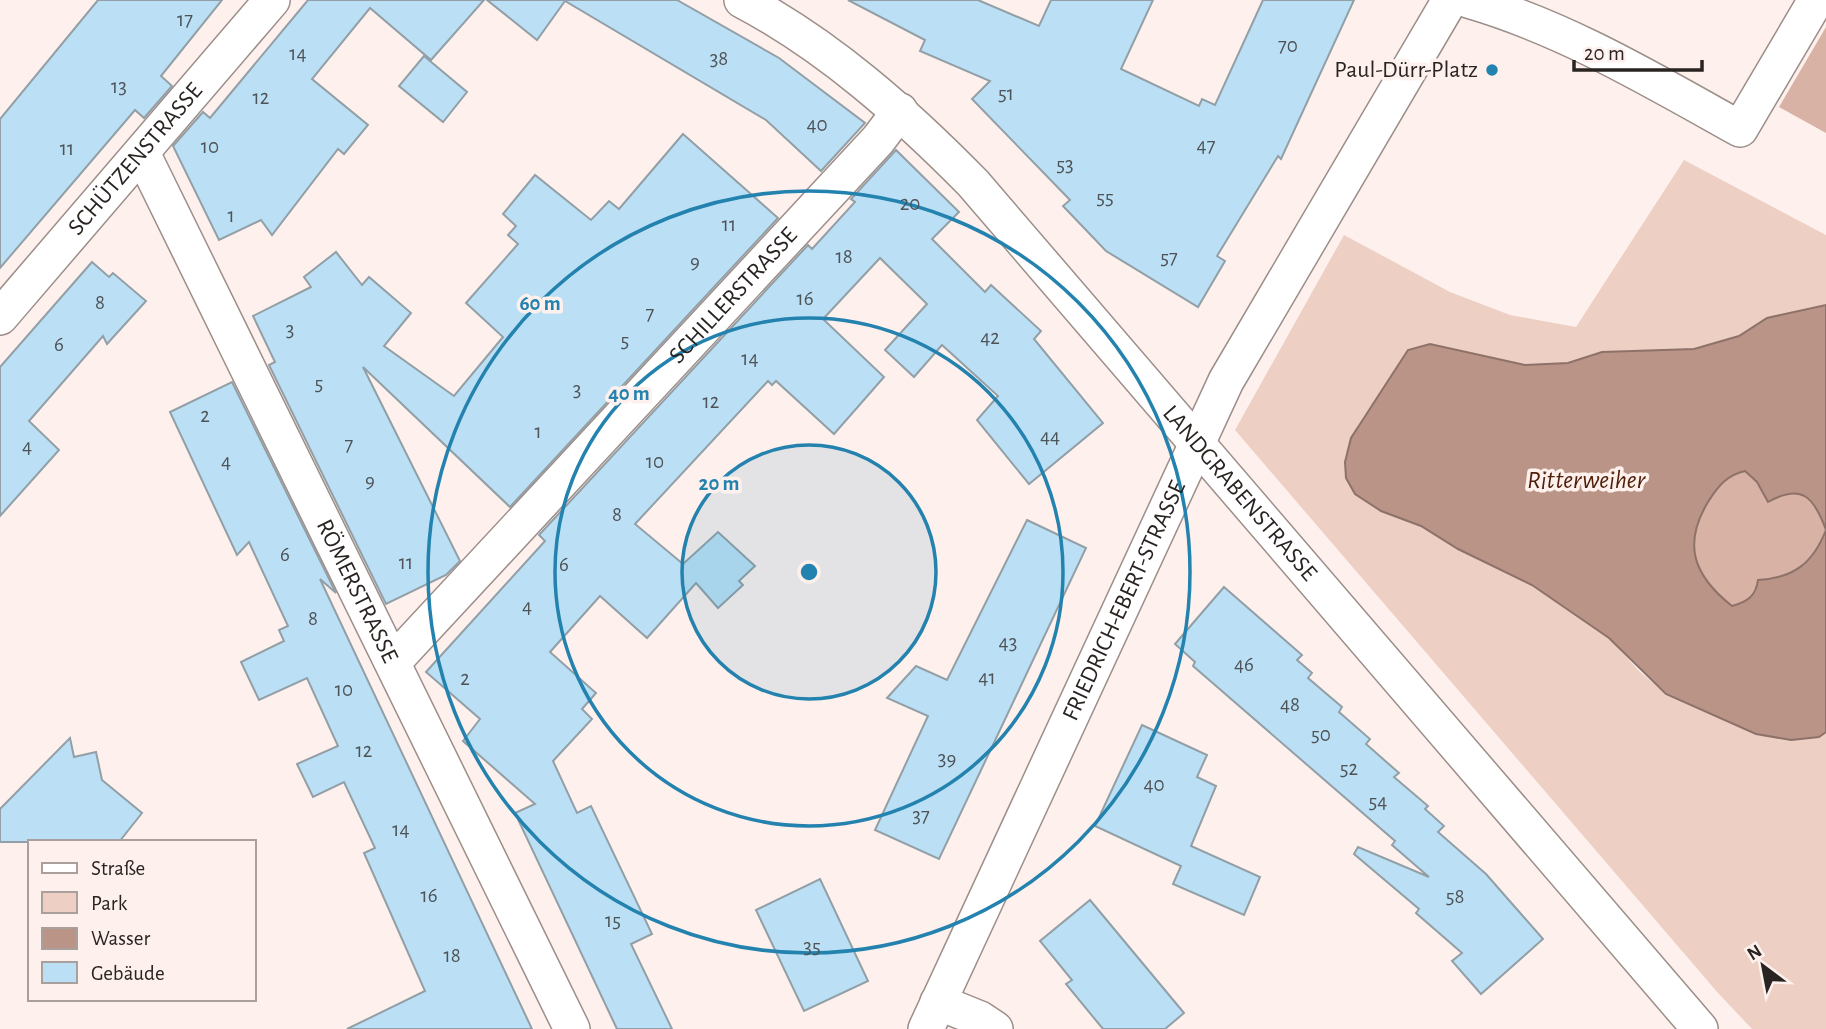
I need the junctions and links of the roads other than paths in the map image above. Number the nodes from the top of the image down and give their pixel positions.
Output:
1 (272, 0) edge
2 (742, 0) edge
3 (1450, 0) edge
4 (1468, 0) edge
5 (1816, 0) edge
6 (900, 111) junction
7 (142, 153) junction
8 (0, 317) edge
9 (1198, 446) junction
10 (393, 662) junction
11 (932, 1016) edge
12 (572, 1029) edge
13 (995, 1029) edge
14 (1700, 1029) edge

1 - 7 street, SCHÜTZENSTRASSE
2 - 6 street, LANDGRABENSTRASSE
3 - 9 street, FRIEDRICH-EBERT-STRASSE
4 - 5 street
6 - 9 street, LANDGRABENSTRASSE
6 - 10 street, SCHILLERSTRASSE
7 - 8 street, SCHÜTZENSTRASSE
7 - 10 street, RÖMERSTRASSE
9 - 11 street, FRIEDRICH-EBERT-STRASSE
9 - 14 street, LANDGRABENSTRASSE
10 - 12 street, RÖMERSTRASSE
11 - 13 street

